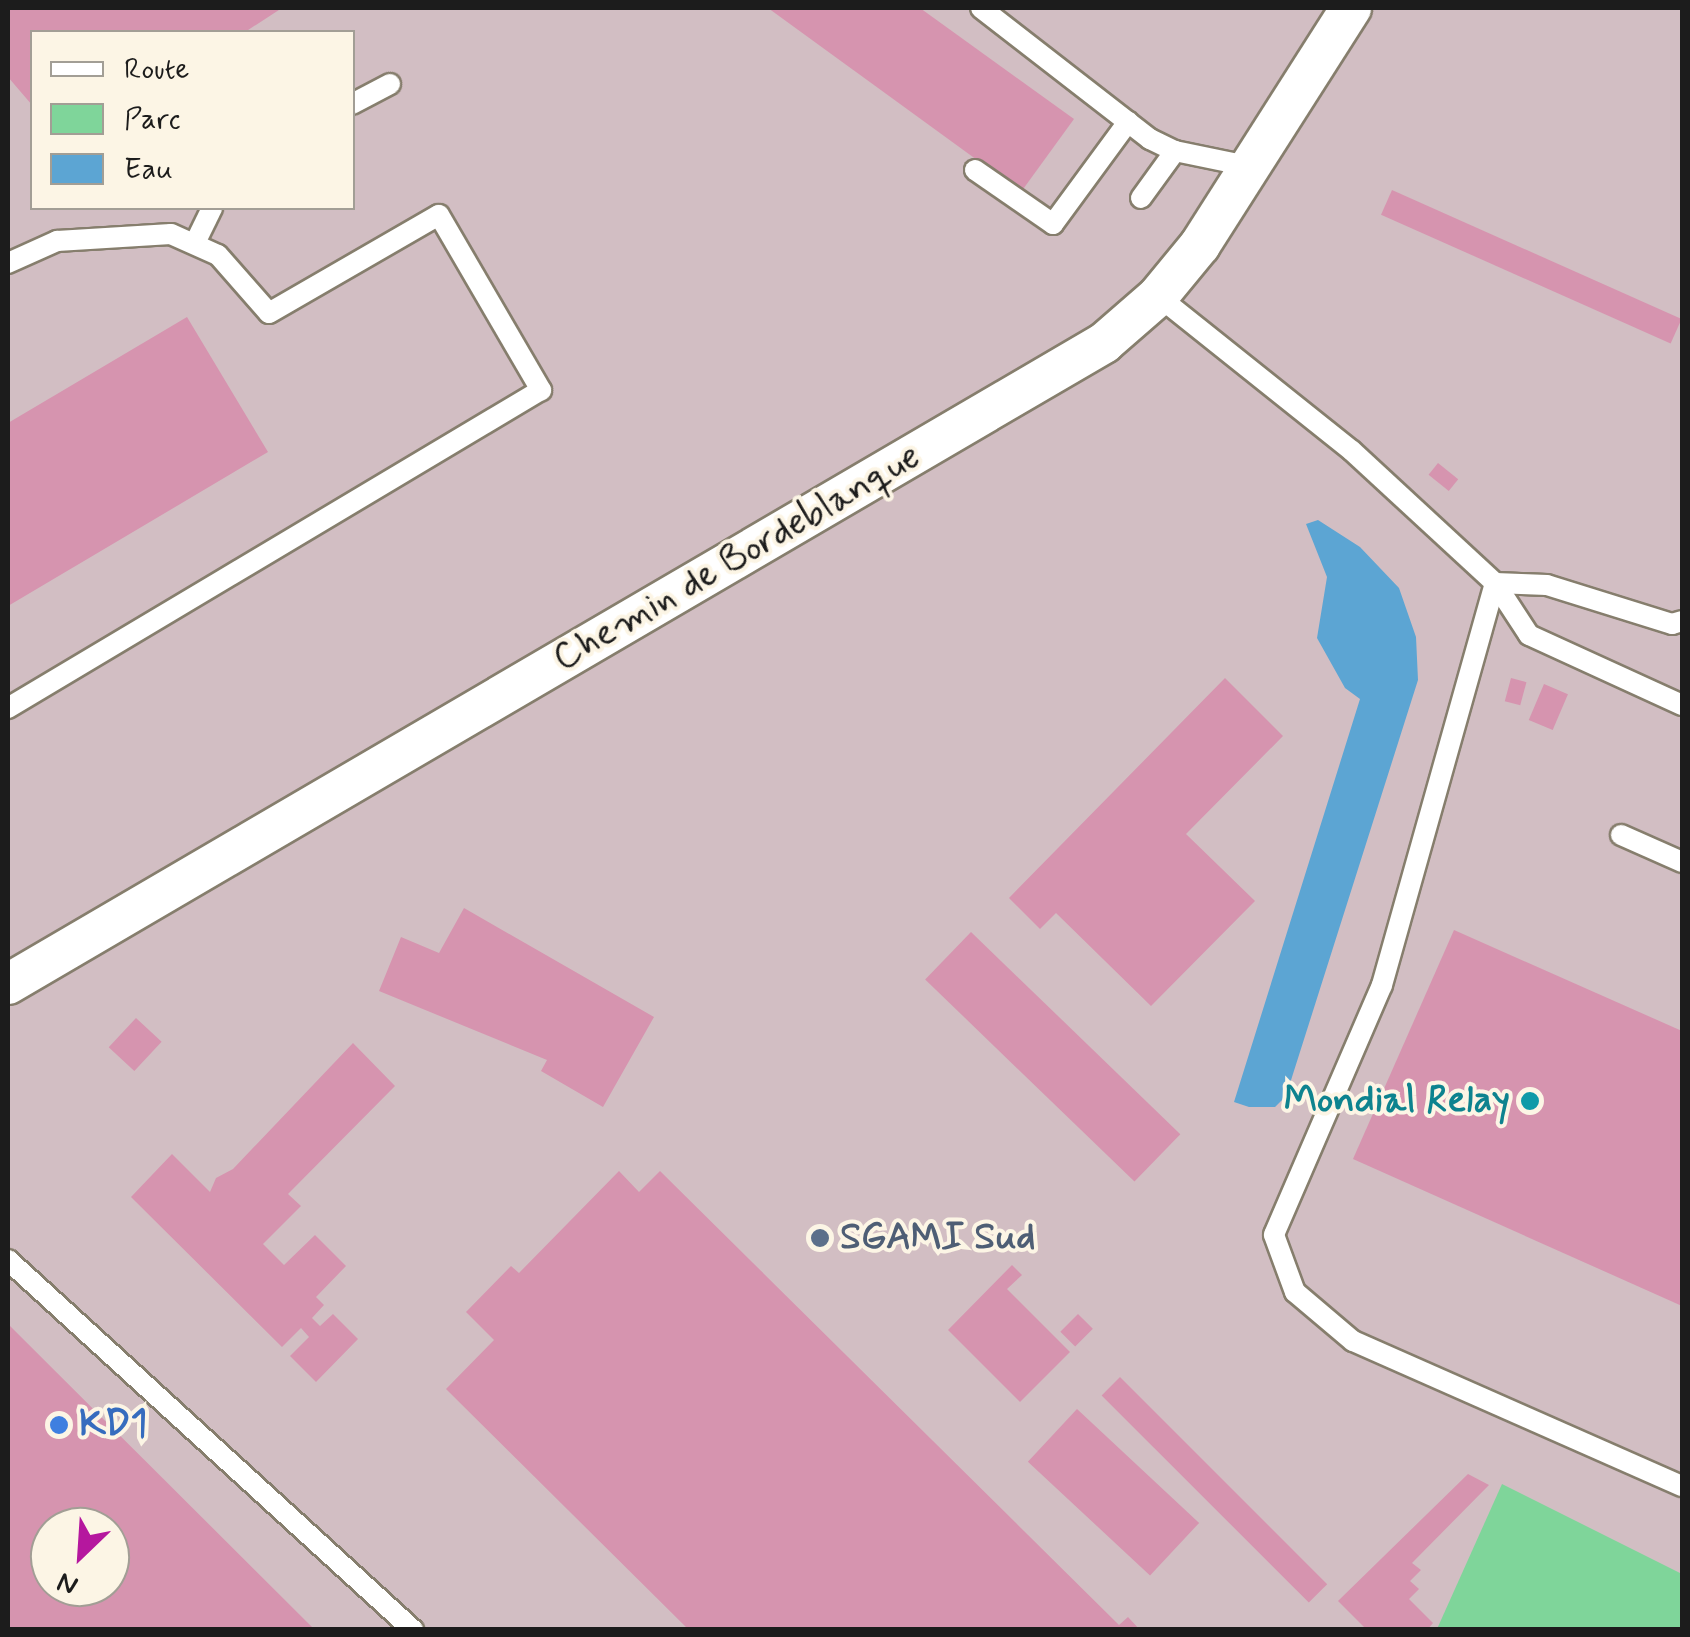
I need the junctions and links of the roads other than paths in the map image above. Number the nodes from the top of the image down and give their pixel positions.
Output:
1 (981, 8) edge
2 (1351, 8) edge
3 (390, 84) dead end
4 (355, 102) edge
5 (1128, 122) junction
6 (1175, 151) junction
7 (1252, 168) junction
8 (975, 170) dead end
9 (1140, 198) dead end
10 (211, 210) edge
11 (196, 240) junction
12 (8, 262) edge
13 (1158, 296) junction
14 (1495, 583) junction
15 (1682, 621) edge
16 (1682, 705) edge
17 (8, 708) edge
18 (1621, 835) dead end
19 (1682, 862) edge
20 (8, 984) edge
21 (8, 1260) edge
22 (1682, 1486) edge
23 (413, 1630) edge

1 - 5 lane
2 - 7 street, Chemin de Bordeblanque
3 - 4 lane
5 - 6 lane
5 - 8 lane
6 - 7 lane
6 - 9 lane
7 - 13 street, Chemin de Bordeblanque
10 - 11 lane
11 - 12 lane
11 - 17 lane
13 - 14 lane
13 - 20 street, Chemin de Bordeblanque
14 - 15 lane
14 - 16 lane
14 - 22 lane
18 - 19 lane
21 - 23 lane

